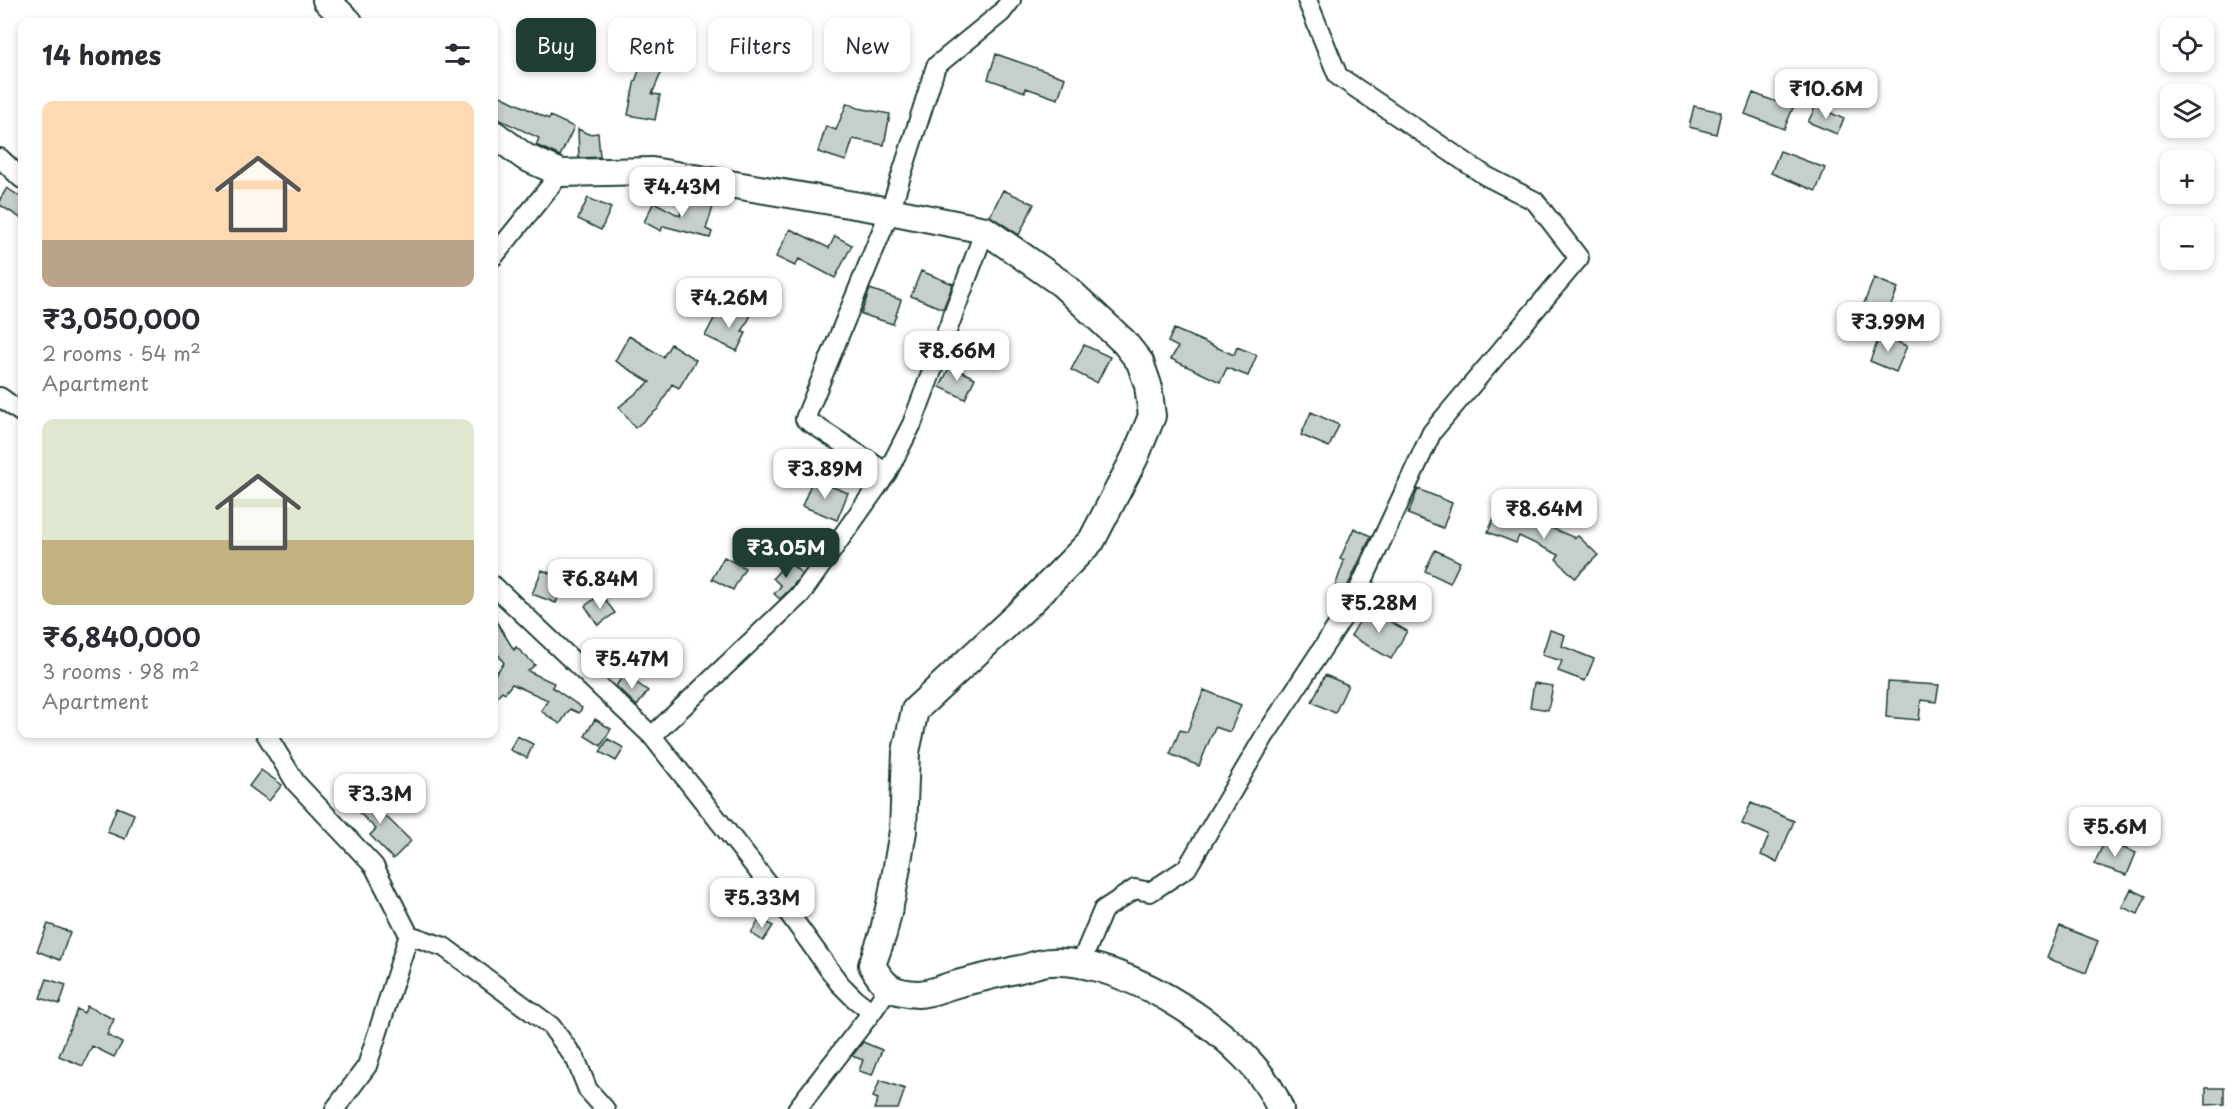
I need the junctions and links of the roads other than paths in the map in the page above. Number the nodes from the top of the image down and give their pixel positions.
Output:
1 (326, 0) edge
2 (1011, 0) edge
3 (1307, 0) edge
4 (345, 18) edge
5 (498, 137) edge
6 (0, 158) edge
7 (561, 173) junction
8 (18, 175) edge
9 (890, 211) junction
10 (985, 230) junction
11 (498, 251) edge
12 (0, 397) edge
13 (18, 410) edge
14 (887, 473) junction
15 (498, 590) edge
16 (652, 735) junction
17 (268, 738) edge
18 (409, 935) junction
19 (1080, 965) junction
20 (888, 987) junction
21 (872, 1012) junction
22 (335, 1109) edge
23 (605, 1109) edge
24 (797, 1109) edge
25 (1280, 1109) edge

1 - 4 main road
2 - 9 street
3 - 19 street
5 - 7 main road
6 - 8 street
7 - 9 main road
7 - 11 street
9 - 10 main road
9 - 14 street
10 - 14 street
10 - 20 main road
12 - 13 street
14 - 16 street
15 - 16 street
16 - 21 street
17 - 18 street
18 - 22 street
18 - 23 street
19 - 20 main road
19 - 25 main road
20 - 21 street
21 - 24 street

